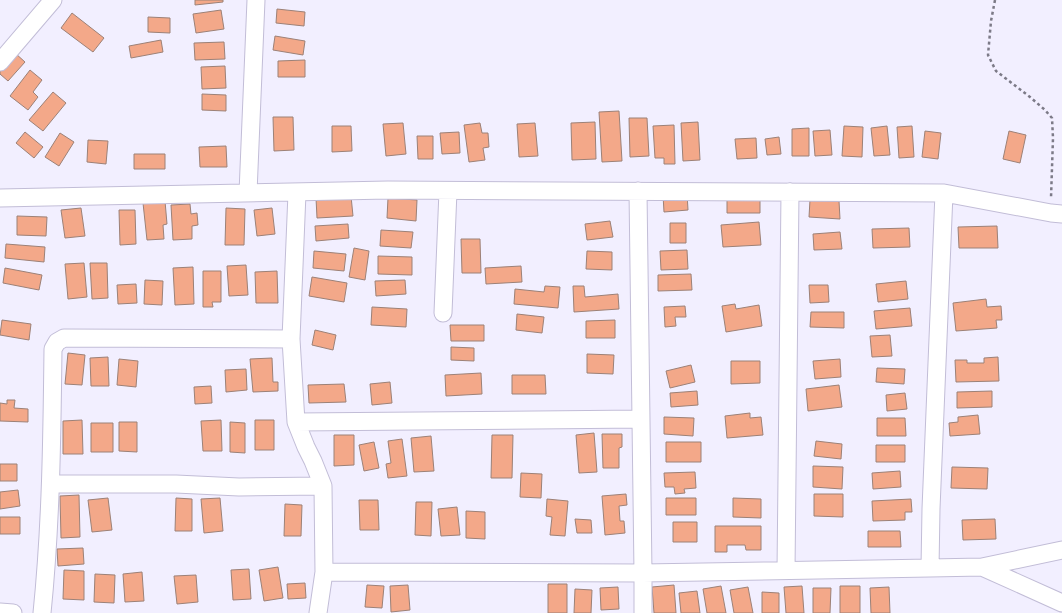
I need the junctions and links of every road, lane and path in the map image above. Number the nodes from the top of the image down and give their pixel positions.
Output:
1 (53, 0) edge
2 (256, 0) edge
3 (995, 0) edge
4 (0, 62) edge
5 (448, 191) junction
6 (638, 191) junction
7 (790, 192) junction
8 (248, 193) junction
9 (297, 193) junction
10 (944, 193) junction
11 (0, 198) edge
12 (1057, 213) edge
13 (443, 313) dead end
14 (291, 339) junction
15 (641, 419) junction
16 (296, 422) junction
17 (51, 484) junction
18 (323, 486) junction
19 (1062, 550) edge
20 (982, 566) junction
21 (930, 568) junction
22 (786, 571) junction
23 (324, 572) junction
24 (643, 573) junction
25 (1062, 603) edge
26 (0, 612) edge
27 (13, 613) edge
28 (42, 613) edge
29 (318, 613) edge
30 (643, 613) edge

1 - 4 street
2 - 8 street
3 - 12 path
5 - 6 street
5 - 9 street
5 - 13 street
6 - 7 street
6 - 15 street
7 - 10 street
7 - 22 street
8 - 9 street
8 - 11 street
9 - 14 street
10 - 12 street
10 - 21 street
14 - 16 street
14 - 17 street
15 - 16 street
15 - 24 street
16 - 18 street
17 - 18 street
17 - 28 street
18 - 23 street
19 - 20 street
20 - 21 street
20 - 25 street
21 - 22 street
22 - 24 street
23 - 24 street
23 - 29 street
24 - 30 street
26 - 27 street

